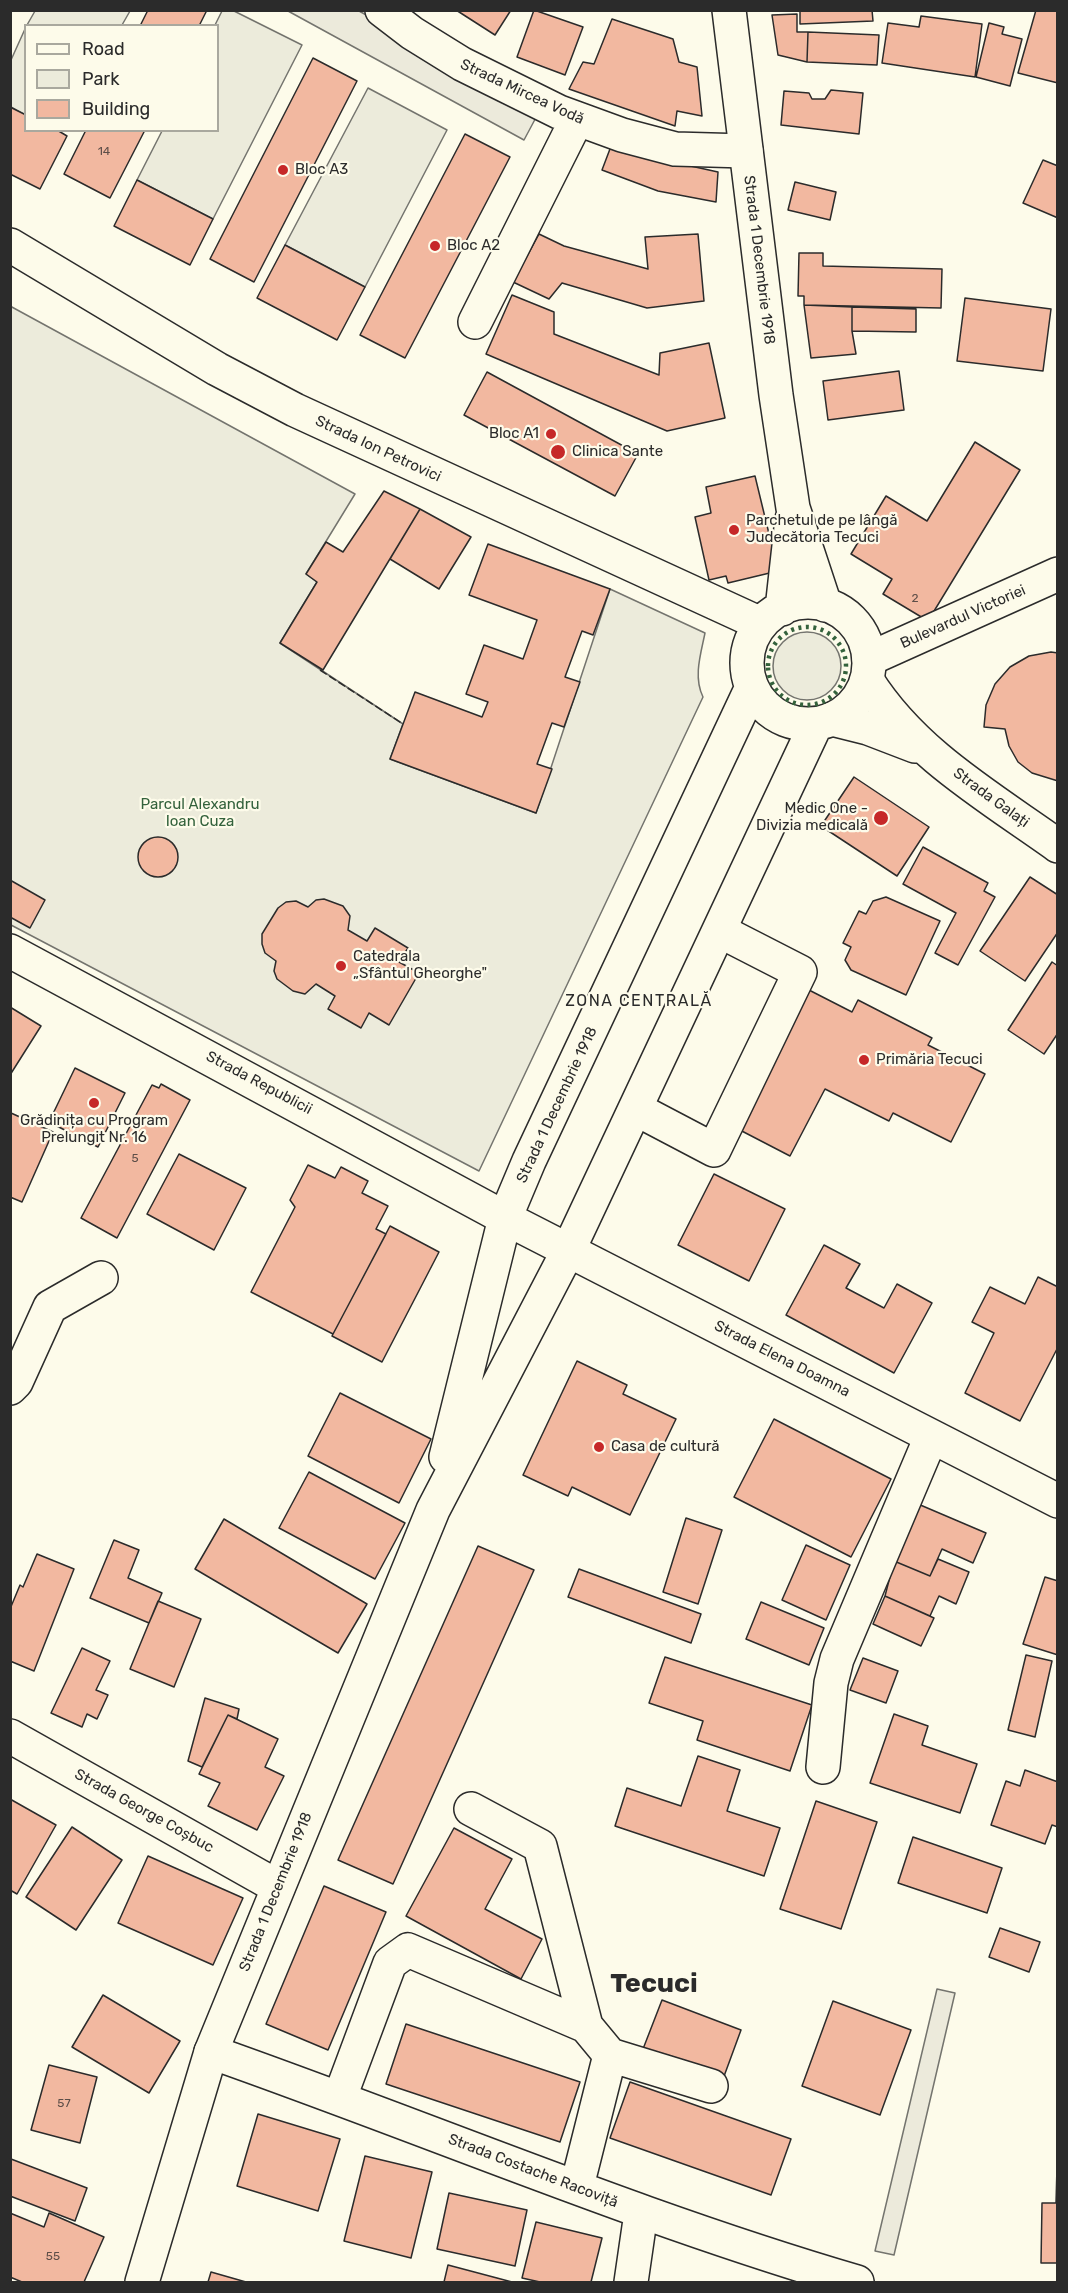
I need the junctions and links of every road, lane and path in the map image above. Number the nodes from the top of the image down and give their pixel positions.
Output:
1 (382, 10) edge
2 (729, 10) edge
3 (577, 119) junction
4 (746, 151) junction
5 (10, 245) edge
6 (475, 322) dead end
7 (793, 508) junction
8 (1058, 574) edge
9 (825, 605) junction
10 (772, 616) junction
11 (868, 669) junction
12 (752, 687) junction
13 (824, 721) junction
14 (924, 750) junction
15 (1058, 846) edge
16 (720, 931) junction
17 (10, 951) edge
18 (636, 1109) junction
19 (505, 1218) junction
20 (569, 1249) junction
21 (101, 1278) dead end
22 (10, 1388) edge
23 (931, 1437) junction
24 (1058, 1501) edge
25 (434, 1510) junction
26 (10, 1736) edge
27 (823, 1767) dead end
28 (471, 1809) dead end
29 (278, 1887) junction
30 (586, 2026) junction
31 (211, 2052) junction
32 (610, 2055) junction
33 (711, 2086) dead end
34 (340, 2097) junction
35 (577, 2186) junction
36 (641, 2213) junction
37 (142, 2283) edge
38 (631, 2283) edge
39 (857, 2283) edge

1 - 3 main road, Strada Mircea Vodă
2 - 4 main road, Strada 1 Decembrie 1918
3 - 4 main road, Strada Mircea Vodă
3 - 6 main road
4 - 7 main road, Strada 1 Decembrie 1918
5 - 10 main road, Strada Ion Petrovici
7 - 9 main road, Strada 1 Decembrie 1918
7 - 10 main road, Strada 1 Decembrie 1918
8 - 11 main road, Bulevardul Victoriei
9 - 10 main road
9 - 11 main road
10 - 12 main road
11 - 13 main road
11 - 14 main road, Strada Galați
12 - 13 main road
12 - 19 main road, Strada 1 Decembrie 1918
13 - 14 main road, Strada Galați
13 - 16 main road, Strada 1 Decembrie 1918
14 - 15 main road, Strada Galați
16 - 18 main road, Strada 1 Decembrie 1918
16 - 18 main road
17 - 19 main road, Strada Republicii
18 - 20 main road, Strada 1 Decembrie 1918
19 - 20 main road, Strada Elena Doamna
19 - 25 main road, Strada 1 Decembrie 1918
20 - 23 main road, Strada Elena Doamna
20 - 25 main road, Strada 1 Decembrie 1918
21 - 22 main road
23 - 24 main road, Strada Elena Doamna
23 - 27 main road
25 - 29 main road, Strada 1 Decembrie 1918
26 - 29 main road, Strada George Coșbuc
28 - 30 main road
29 - 31 main road, Strada 1 Decembrie 1918
30 - 32 main road
30 - 34 main road
31 - 34 main road, Strada Costache Racoviță
31 - 37 main road, Strada 1 Decembrie 1918
32 - 33 main road
32 - 35 main road
34 - 35 main road, Strada Costache Racoviță
35 - 36 main road, Strada Costache Racoviță
36 - 38 main road
36 - 39 main road, Strada Costache Racoviță

